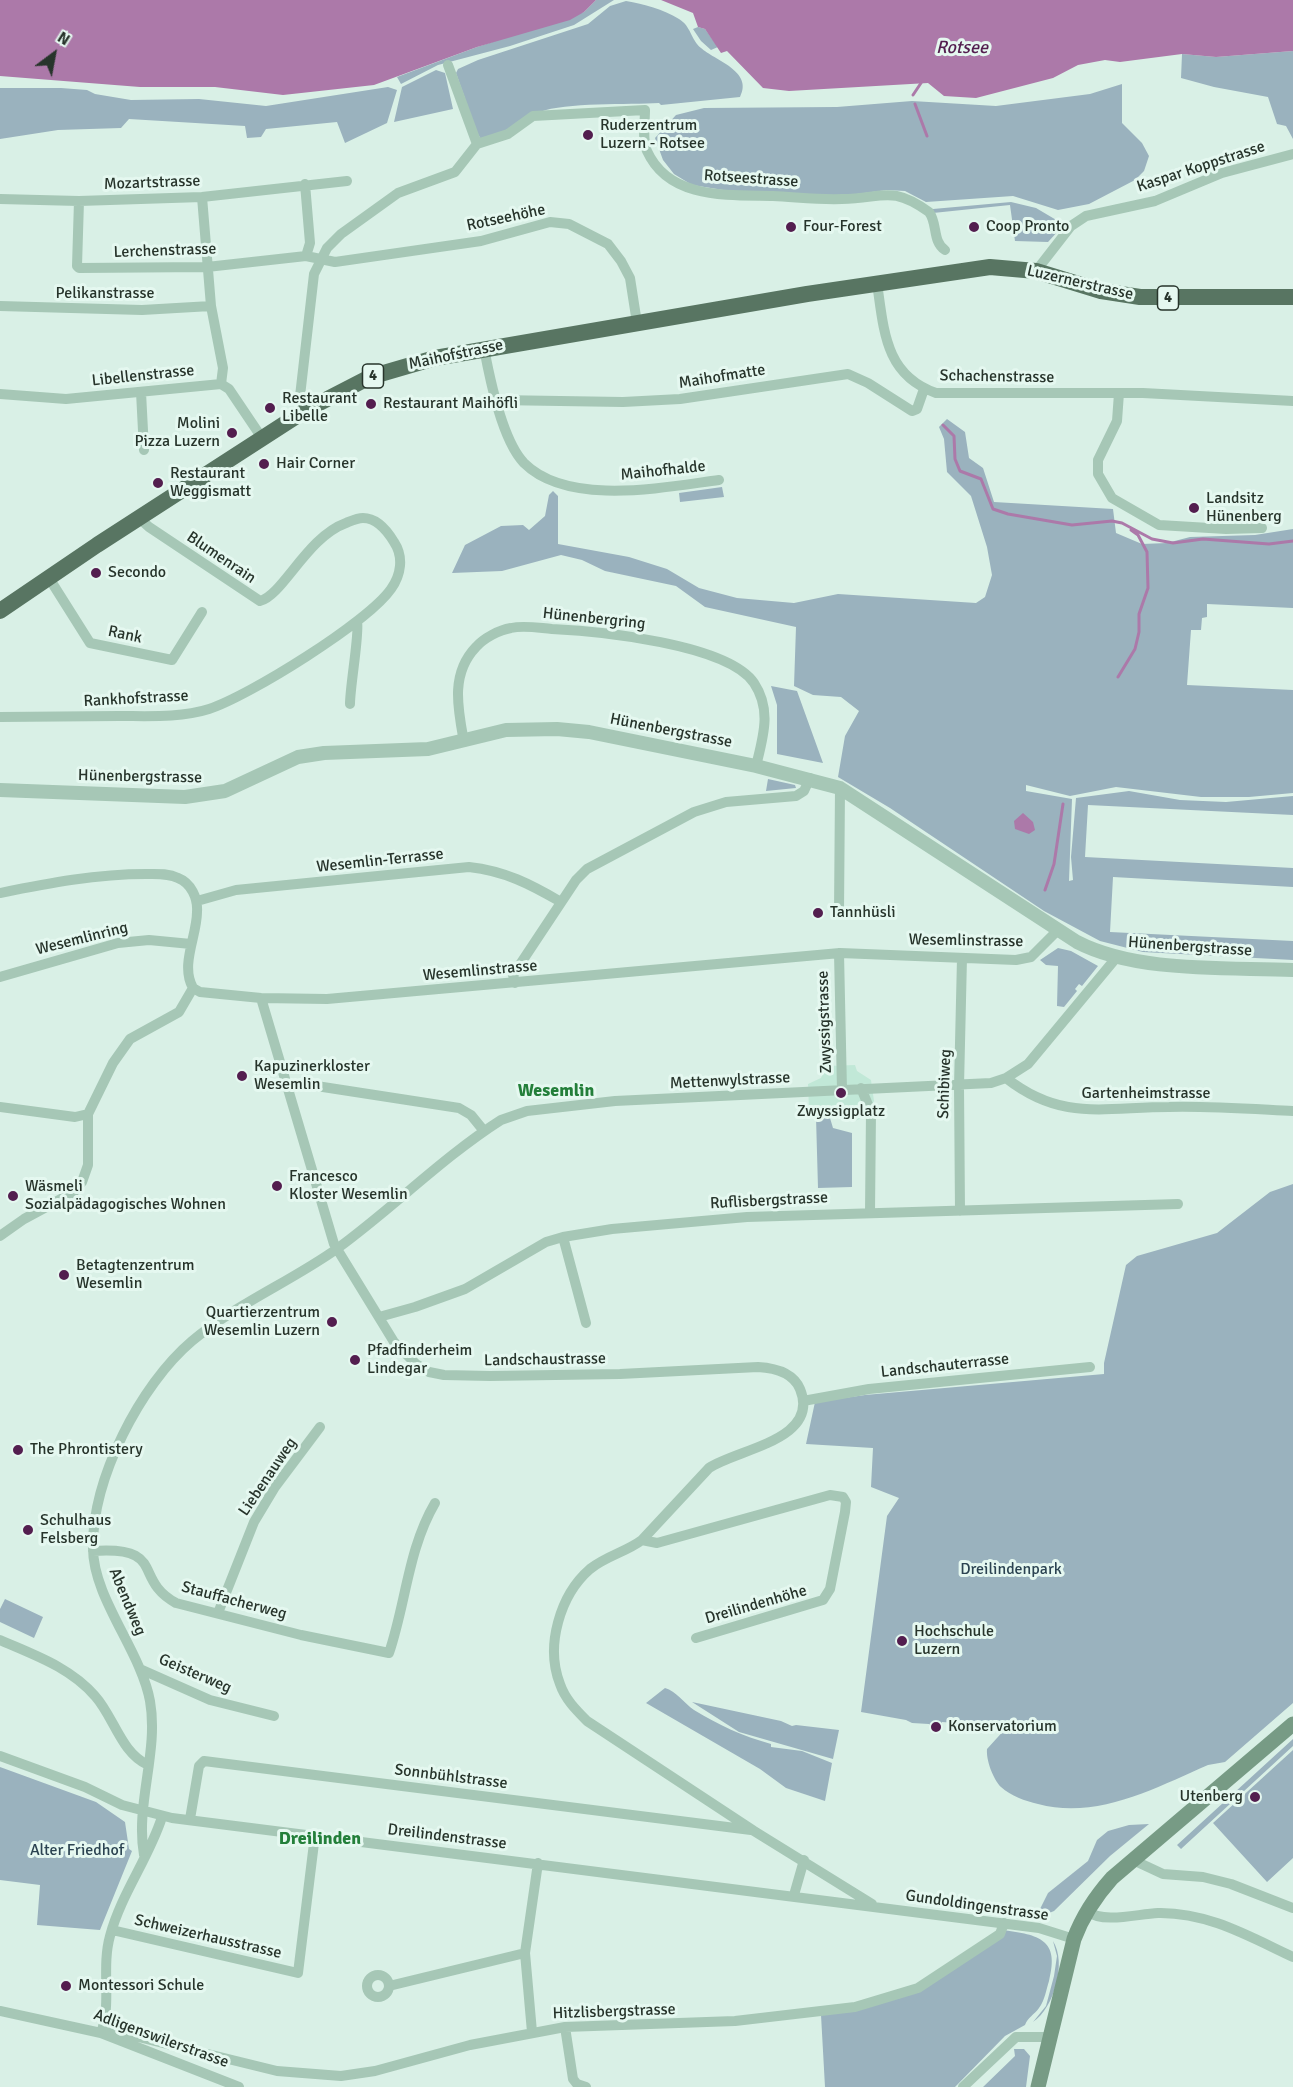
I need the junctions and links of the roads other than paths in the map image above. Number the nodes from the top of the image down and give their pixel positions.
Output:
1 (448, 65) dead end
2 (477, 144) junction
3 (1293, 154) edge
4 (347, 181) dead end
5 (305, 184) junction
6 (202, 197) junction
7 (0, 199) edge
8 (79, 201) junction
9 (945, 250) dead end
10 (306, 256) junction
11 (320, 260) junction
12 (207, 267) junction
13 (1036, 271) junction
14 (940, 273) joint
15 (877, 283) junction
16 (1293, 297) edge
17 (0, 306) edge
18 (211, 306) junction
19 (637, 323) junction
20 (484, 348) junction
21 (221, 384) junction
22 (924, 389) junction
23 (141, 392) junction
24 (1119, 393) junction
25 (0, 394) edge
26 (497, 400) junction
27 (1293, 401) edge
28 (306, 410) junction
29 (262, 438) junction
30 (144, 450) dead end
31 (719, 480) dead end
32 (139, 518) junction
33 (1263, 528) dead end
34 (395, 544) joint
35 (49, 578) junction
36 (0, 611) edge
37 (202, 612) dead end
38 (357, 621) junction
39 (350, 704) dead end
40 (0, 717) edge
41 (464, 742) junction
42 (756, 766) junction
43 (810, 778) junction
44 (840, 788) junction
45 (0, 790) edge
46 (0, 893) edge
47 (197, 901) junction
48 (561, 902) junction
49 (839, 912) dead end
50 (1058, 930) junction
51 (190, 944) junction
52 (838, 953) junction
53 (962, 958) junction
54 (1116, 958) junction
55 (1293, 970) edge
56 (0, 977) edge
57 (515, 983) junction
58 (193, 988) junction
59 (261, 998) junction
60 (1006, 1078) junction
61 (959, 1086) junction
62 (287, 1087) junction
63 (861, 1088) junction
64 (842, 1090) junction
65 (0, 1107) edge
66 (1293, 1111) edge
67 (88, 1114) junction
68 (484, 1131) junction
69 (1178, 1204) dead end
70 (960, 1211) junction
71 (870, 1212) junction
72 (0, 1236) edge
73 (563, 1237) junction
74 (337, 1249) junction
75 (379, 1317) junction
76 (586, 1323) dead end
77 (1090, 1367) dead end
78 (803, 1401) junction
79 (320, 1427) dead end
80 (435, 1503) dead end
81 (642, 1540) junction
82 (93, 1551) junction
83 (218, 1613) junction
84 (696, 1638) dead end
85 (0, 1640) edge
86 (140, 1669) junction
87 (274, 1716) dead end
88 (1293, 1724) edge
89 (0, 1756) edge
90 (148, 1765) junction
91 (142, 1811) junction
92 (162, 1817) junction
93 (190, 1819) junction
94 (754, 1831) junction
95 (315, 1835) junction
96 (144, 1855) junction
97 (804, 1860) junction
98 (1133, 1860) junction
99 (538, 1863) junction
100 (794, 1895) junction
101 (875, 1906) junction
102 (1293, 1908) edge
103 (1086, 1911) junction
104 (1004, 1923) junction
105 (112, 1930) junction
106 (1074, 1939) junction
107 (525, 1953) junction
108 (1293, 1957) edge
109 (388, 1986) dead end
110 (0, 2011) edge
111 (565, 2027) junction
112 (532, 2032) junction
113 (101, 2033) junction
114 (1050, 2037) junction
115 (239, 2087) edge
116 (586, 2087) edge
117 (963, 2087) edge
118 (1038, 2087) edge

1 - 2 street
2 - 9 street, Rotseestrasse
2 - 11 street
3 - 13 street, Kaspar Koppstrasse
4 - 5 street, Mozartstrasse
5 - 6 street, Mozartstrasse
5 - 10 street
6 - 8 street, Mozartstrasse
6 - 12 street
7 - 8 street, Mozartstrasse
8 - 12 street, Lerchenstrasse
10 - 11 street, Lerchenstrasse
10 - 12 street, Lerchenstrasse
11 - 19 street, Rotseehöhe
11 - 28 street
12 - 18 street
13 - 14 main road, Luzernerstrasse / 4
13 - 16 main road, Luzernerstrasse / 4
14 - 15 main road, Maihofstrasse / 4
15 - 19 main road, Maihofstrasse / 4
15 - 22 street, Schachenstrasse
17 - 18 street, Pelikanstrasse
18 - 21 street
19 - 20 main road, Maihofstrasse / 4
20 - 26 street, Maihofhalde
20 - 28 main road, Maihofstrasse / 4
21 - 23 street, Libellenstrasse
21 - 29 street
22 - 24 street, Schachenstrasse
22 - 26 street, Maihofmatte
23 - 25 street, Libellenstrasse
23 - 30 street
24 - 27 street, Schachenstrasse
24 - 33 street
26 - 31 street, Maihofhalde
28 - 29 main road, Maihofstrasse / 4
29 - 32 main road, Maihofstrasse / 4
32 - 34 street, Blumenrain
32 - 35 main road, Maihofstrasse / 4
34 - 38 street, Rankhofstrasse
35 - 36 main road, Maihofstrasse / 4
35 - 37 street, Rank
38 - 39 street
38 - 40 street, Rankhofstrasse
41 - 42 street, Hünenbergstrasse
41 - 42 street, Hünenbergring
41 - 45 street, Hünenbergstrasse
42 - 43 street, Hünenbergstrasse
43 - 44 street, Hünenbergstrasse
43 - 48 street
44 - 49 street
44 - 50 street, Hünenbergstrasse
46 - 47 street
47 - 48 street, Wesemlin-Terrasse
47 - 51 street
48 - 57 street
50 - 53 street, Wesemlinstrasse
50 - 54 street, Hünenbergstrasse
51 - 56 street, Wesemlinring
51 - 58 street
52 - 53 street, Wesemlinstrasse
52 - 57 street, Wesemlinstrasse
52 - 64 street, Zwyssigstrasse
53 - 61 street, Schibiweg
54 - 55 street, Hünenbergstrasse
54 - 60 street, Mettenwylstrasse
57 - 59 street, Wesemlinstrasse
58 - 59 street, Wesemlinstrasse
58 - 67 street
59 - 62 street, Landschaustrasse
60 - 61 street, Mettenwylstrasse
60 - 66 street, Gartenheimstrasse
61 - 63 street, Mettenwylstrasse
61 - 70 street, Schibiweg
62 - 68 street
62 - 74 street, Landschaustrasse
63 - 64 street, Mettenwylstrasse
63 - 71 street
64 - 68 street, Mettenwylstrasse
65 - 67 street
67 - 72 street
68 - 74 street, Mettenwylstrasse
69 - 70 street, Ruflisbergstrasse
70 - 71 street, Ruflisbergstrasse
71 - 73 street, Ruflisbergstrasse
73 - 75 street, Ruflisbergstrasse
73 - 76 street
74 - 75 street, Landschaustrasse
74 - 82 street, Abendweg
75 - 78 street, Landschaustrasse
77 - 78 street, Landschauterrasse
78 - 81 street
79 - 83 street, Liebenauweg
80 - 83 street, Stauffacherweg
81 - 84 street, Dreilindenhöhe
81 - 94 street
82 - 83 street, Stauffacherweg
82 - 86 street, Abendweg
85 - 90 street
86 - 87 street, Geisterweg
86 - 90 street, Abendweg
88 - 98 main road
89 - 91 street, Dreilindenstrasse
90 - 91 street, Abendweg
91 - 92 street, Dreilindenstrasse
91 - 96 street, Abendweg
92 - 93 street, Dreilindenstrasse
92 - 96 street, Abendweg
93 - 94 street, Sonnbühlstrasse
93 - 95 street, Dreilindenstrasse
94 - 97 street
95 - 99 street, Dreilindenstrasse
95 - 105 street, Schweizerhausstrasse
96 - 105 street, Abendweg
97 - 100 street
97 - 101 street
98 - 102 street
98 - 103 main road
99 - 100 street, Dreilindenstrasse
99 - 107 street
100 - 101 street, Dreilindenstrasse
101 - 104 street, Gundoldingenstrasse
103 - 106 main road
103 - 108 street
104 - 106 street, Gundoldingenstrasse
104 - 111 street, Hitzlisbergstrasse
105 - 113 street, Abendweg
106 - 114 main road
107 - 109 street
107 - 112 street
110 - 113 street, Adligenswilerstrasse
111 - 112 street, Hitzlisbergstrasse
111 - 116 street
112 - 113 street, Hitzlisbergstrasse
113 - 115 street, Adligenswilerstrasse
114 - 117 street
114 - 118 main road

